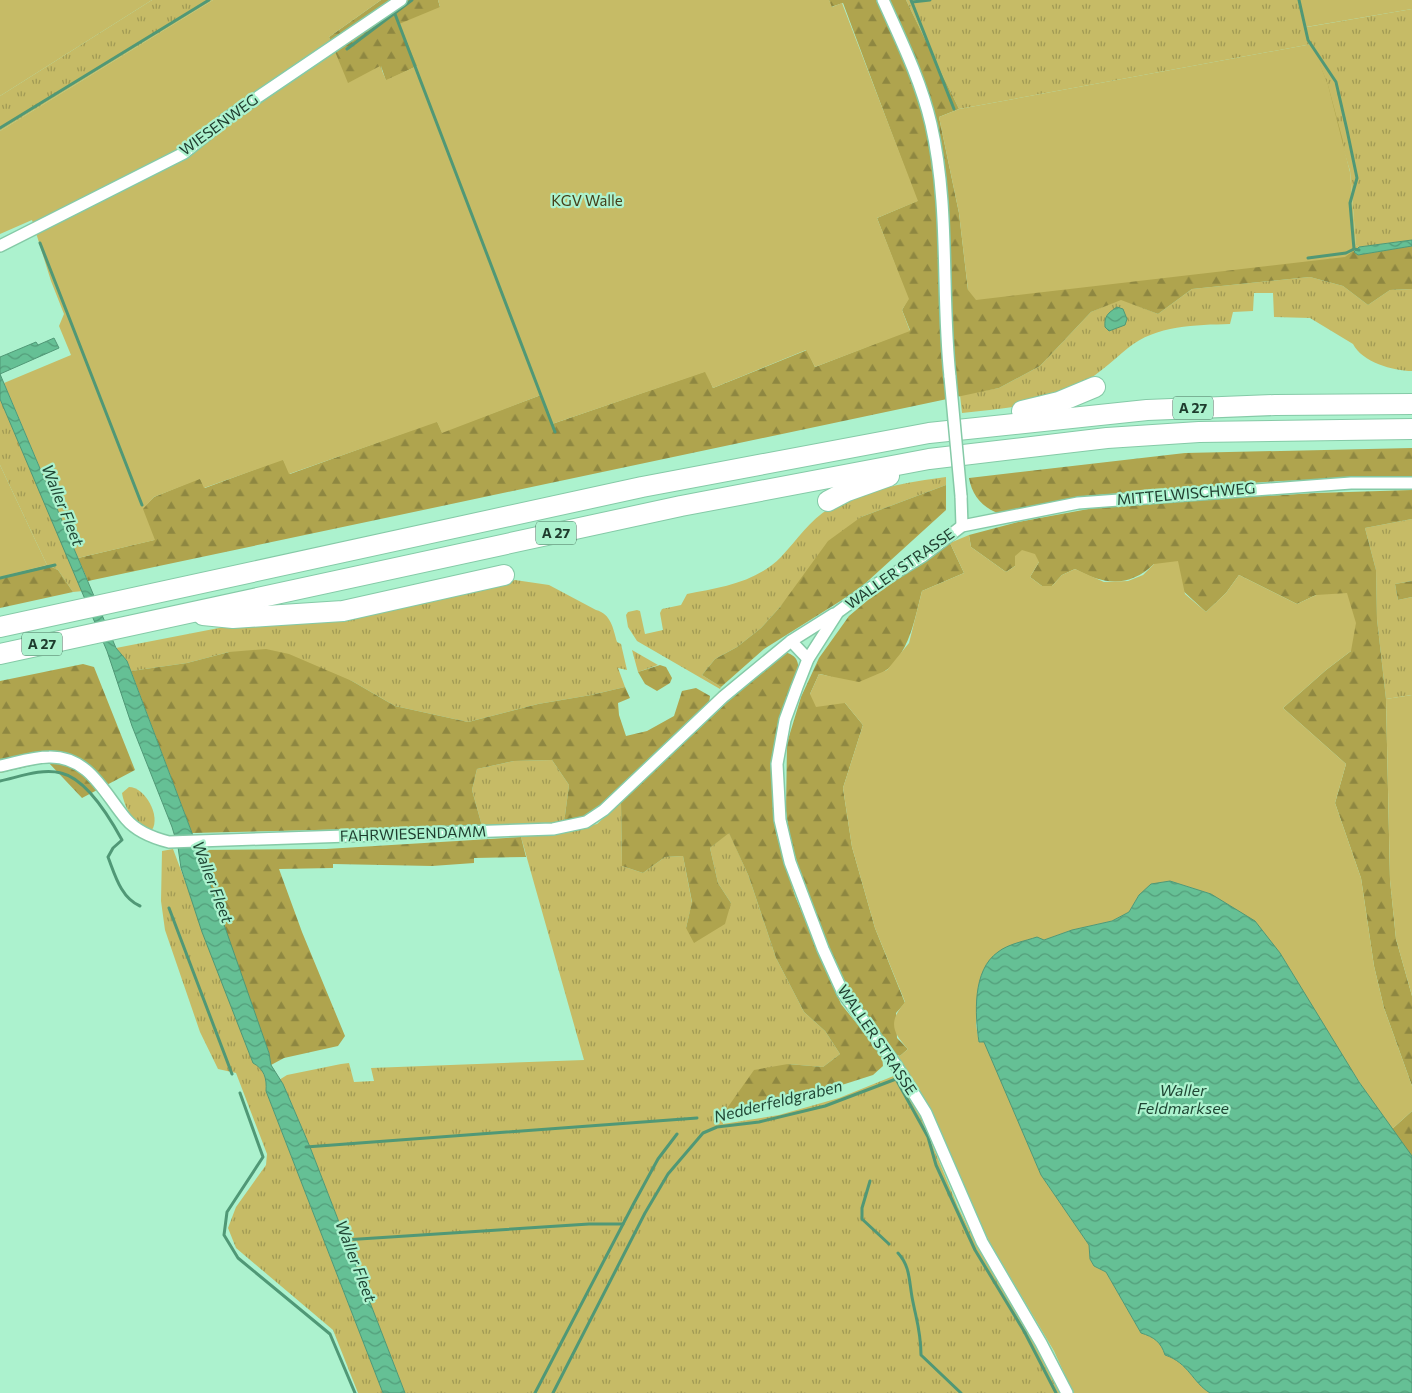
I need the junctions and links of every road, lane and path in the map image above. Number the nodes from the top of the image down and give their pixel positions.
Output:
1 (401, 0) edge
2 (883, 0) edge
3 (0, 246) edge
4 (1096, 387) dead end
5 (1412, 404) edge
6 (975, 428) junction
7 (1412, 429) edge
8 (929, 459) junction
9 (1412, 484) edge
10 (828, 501) dead end
11 (962, 526) junction
12 (504, 575) dead end
13 (838, 612) junction
14 (184, 614) junction
15 (0, 627) edge
16 (791, 642) junction
17 (0, 654) edge
18 (808, 659) junction
19 (0, 766) edge
20 (1067, 1393) edge

1 - 3 street, WIESENWEG
2 - 11 street, WALLER STRASSE, bridge
4 - 6 highway
5 - 6 highway, A 27
6 - 15 highway, A 27
7 - 8 highway, A 27
8 - 10 highway
8 - 14 highway, A 27
9 - 11 street, MITTELWISCHWEG
11 - 13 street, WALLER STRASSE
12 - 14 highway
13 - 16 street, FAHRWIESENDAMM
13 - 18 street, WALLER STRASSE
14 - 17 highway, A 27
16 - 18 street
16 - 19 street, FAHRWIESENDAMM
18 - 20 street, WALLER STRASSE

